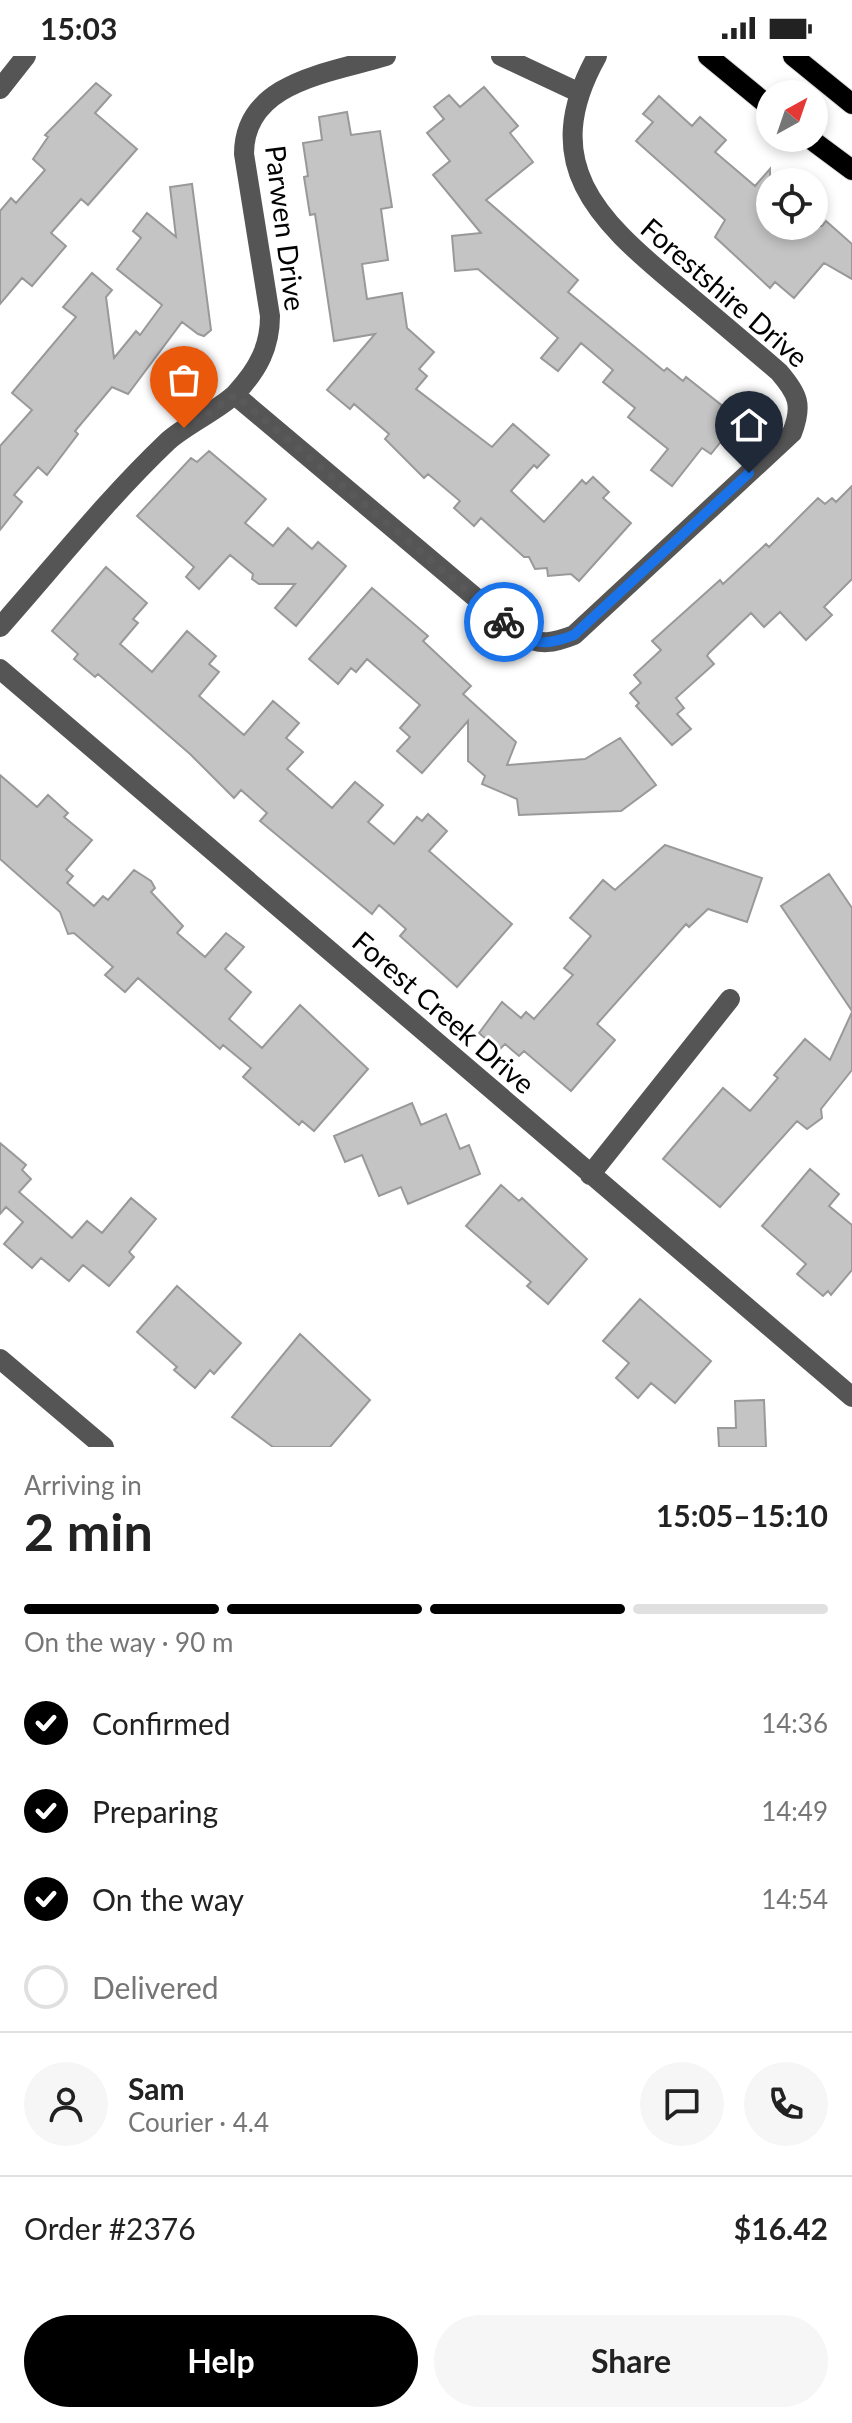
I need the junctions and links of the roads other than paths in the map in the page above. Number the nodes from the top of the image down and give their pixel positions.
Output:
1 (26, 56) edge
2 (386, 56) edge
3 (501, 56) edge
4 (597, 56) edge
5 (708, 56) edge
6 (793, 56) edge
7 (0, 89) edge
8 (580, 93) junction
9 (756, 95) edge
10 (852, 104) edge
11 (828, 152) edge
12 (852, 170) edge
13 (235, 395) junction
14 (0, 627) edge
15 (0, 669) edge
16 (730, 999) dead end
17 (590, 1175) junction
18 (0, 1359) edge
19 (852, 1397) edge
20 (104, 1447) edge

1 - 7 street
2 - 13 street, Parwen Drive
3 - 8 street
4 - 8 street, Forestshire Drive
5 - 9 main road
6 - 10 main road
8 - 13 street, Forestshire Drive
11 - 12 main road
13 - 14 street, Parwen Drive
15 - 17 street, Forest Creek Drive
16 - 17 street
17 - 19 street, Forest Creek Drive
18 - 20 street

